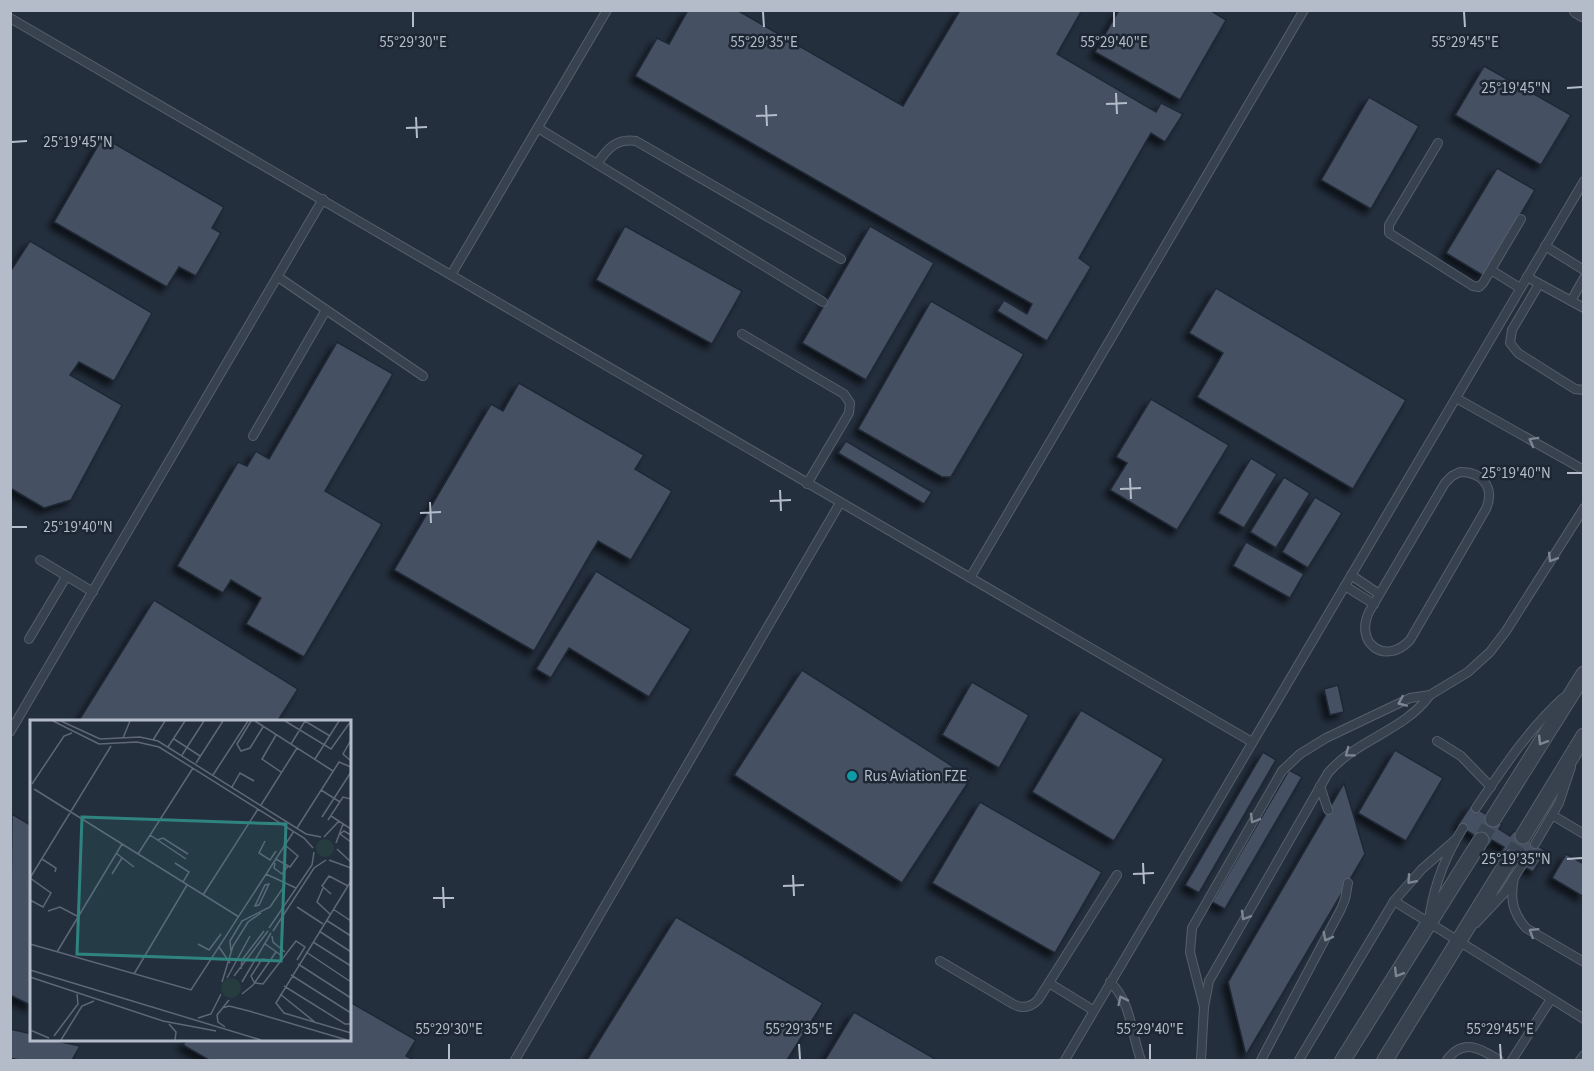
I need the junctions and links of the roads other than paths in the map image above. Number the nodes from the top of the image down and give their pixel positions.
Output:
1 (607, 10) edge
2 (1304, 10) edge
3 (1577, 10) edge
4 (1584, 14) edge
5 (10, 18) edge
6 (538, 128) junction
7 (1438, 143) dead end
8 (597, 164) junction
9 (1584, 181) edge
10 (323, 200) junction
11 (1521, 219) dead end
12 (1545, 246) junction
13 (841, 259) dead end
14 (1491, 270) junction
15 (1584, 270) edge
16 (451, 275) junction
17 (278, 277) junction
18 (1527, 277) junction
19 (1584, 278) edge
20 (1539, 284) junction
21 (1520, 288) junction
22 (1570, 301) junction
23 (824, 303) dead end
24 (1584, 308) edge
25 (326, 310) junction
26 (742, 334) dead end
27 (423, 376) dead end
28 (1584, 390) edge
29 (1456, 398) junction
30 (253, 436) dead end
31 (1584, 470) edge
32 (807, 484) junction
33 (840, 503) junction
34 (1584, 508) edge
35 (40, 560) dead end
36 (1351, 575) junction
37 (66, 577) junction
38 (970, 578) junction
39 (1345, 585) junction
40 (93, 592) junction
41 (1379, 594) junction
42 (1374, 604) junction
43 (29, 639) dead end
44 (1580, 680) edge
45 (1430, 695) junction
46 (10, 732) edge
47 (1584, 736) edge
48 (1437, 741) dead end
49 (1252, 742) junction
50 (1573, 753) junction
51 (1320, 786) junction
52 (1491, 787) junction
53 (1476, 808) dead end
54 (1328, 810) dead end
55 (1552, 815) junction
56 (1493, 819) tunnel mouth
57 (1463, 828) dead end
58 (1584, 834) edge
59 (1480, 840) tunnel mouth
60 (1529, 840) joint
61 (1454, 841) junction
62 (1516, 861) joint
63 (1117, 875) dead end
64 (1514, 877) junction
65 (1348, 883) dead end
66 (1394, 901) junction
67 (1429, 923) junction
68 (1459, 942) junction
69 (940, 961) dead end
70 (1584, 963) edge
71 (1110, 982) junction
72 (1048, 983) junction
73 (1551, 999) junction
74 (1204, 1007) junction
75 (1093, 1010) junction
76 (1584, 1019) edge
77 (1584, 1055) edge
78 (515, 1060) edge
79 (1065, 1060) edge
80 (1141, 1060) edge
81 (1201, 1060) edge
82 (1261, 1060) edge
83 (1299, 1060) edge
84 (1343, 1060) edge
85 (1385, 1060) edge
86 (1447, 1060) edge
87 (1499, 1060) edge
88 (1512, 1060) edge
89 (1580, 1060) edge

1 - 6 lane
2 - 38 lane
3 - 4 street
5 - 10 lane
6 - 8 lane
6 - 16 lane
7 - 14 lane
8 - 13 lane
8 - 23 lane
9 - 12 lane
10 - 16 lane
10 - 17 lane
11 - 14 lane
12 - 15 lane
12 - 18 lane
14 - 21 lane
16 - 32 lane
17 - 25 lane
17 - 40 lane
18 - 20 lane
18 - 21 lane
19 - 22 lane
20 - 22 lane
20 - 28 lane
21 - 29 lane
22 - 24 lane
25 - 27 lane
25 - 30 lane
26 - 32 lane
31 -> 29 lane
29 - 36 lane
32 - 33 lane
33 - 38 lane
33 - 78 lane
34 -> 45 lane
35 - 37 lane
36 - 39 lane
36 - 41 lane
37 - 40 lane
37 - 43 lane
38 - 49 lane
39 - 42 lane
39 - 49 lane
40 - 46 lane
41 - 42 lane
41 - 42 lane
44 - 52 lane
44 -> 56 street
45 -> 51 lane
45 -> 74 lane
47 - 50 street
48 - 52 lane
49 - 71 lane
50 - 55 lane
50 - 60 street
51 - 54 lane
51 -> 74 lane
52 - 53 lane
55 - 58 lane
55 - 60 lane
57 - 61 lane
59 - 67 street
61 -> 66 lane
61 - 67 lane
62 - 64 lane
62 - 68 street
63 - 72 lane
64 - 68 lane
70 -> 64 lane
65 -> 82 lane
66 - 67 lane
66 - 83 lane
67 - 68 lane
67 -> 84 street
68 - 73 lane
68 - 85 street
69 - 72 lane
71 - 75 lane
80 -> 71 lane
72 - 75 lane
73 - 76 lane
73 - 88 lane
74 - 81 lane
75 - 79 lane
77 - 89 lane
86 - 87 lane

